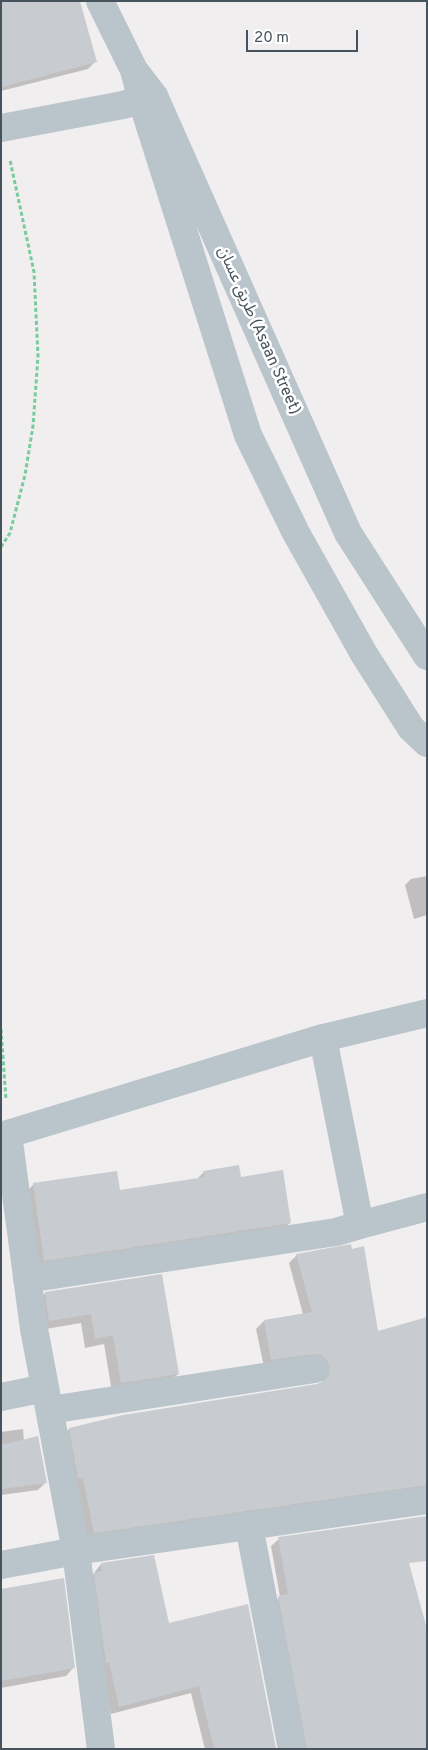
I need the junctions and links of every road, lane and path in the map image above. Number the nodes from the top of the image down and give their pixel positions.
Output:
1 (100, 1) edge
2 (148, 98) junction
3 (2, 128) edge
4 (1, 547) edge
5 (427, 656) edge
6 (427, 743) edge
7 (427, 1013) edge
8 (1, 1029) edge
9 (323, 1038) junction
10 (8, 1134) junction
11 (427, 1207) edge
12 (360, 1225) junction
13 (27, 1279) junction
14 (314, 1370) dead end
15 (1, 1397) edge
16 (48, 1399) junction
17 (427, 1500) edge
18 (249, 1526) junction
19 (76, 1551) junction
20 (1, 1565) edge
21 (101, 1749) edge
22 (292, 1749) edge

1 - 2 street
2 - 3 street
2 - 5 street, طريق عسان (Asaan Street)
2 - 6 street
3 - 4 path
7 - 9 street
8 - 10 path
9 - 10 street
9 - 12 street
10 - 13 street
11 - 12 street
12 - 13 street
13 - 16 street
14 - 16 street
15 - 16 street
16 - 19 street
17 - 18 street
18 - 19 street
18 - 22 street
19 - 20 street
19 - 21 street

